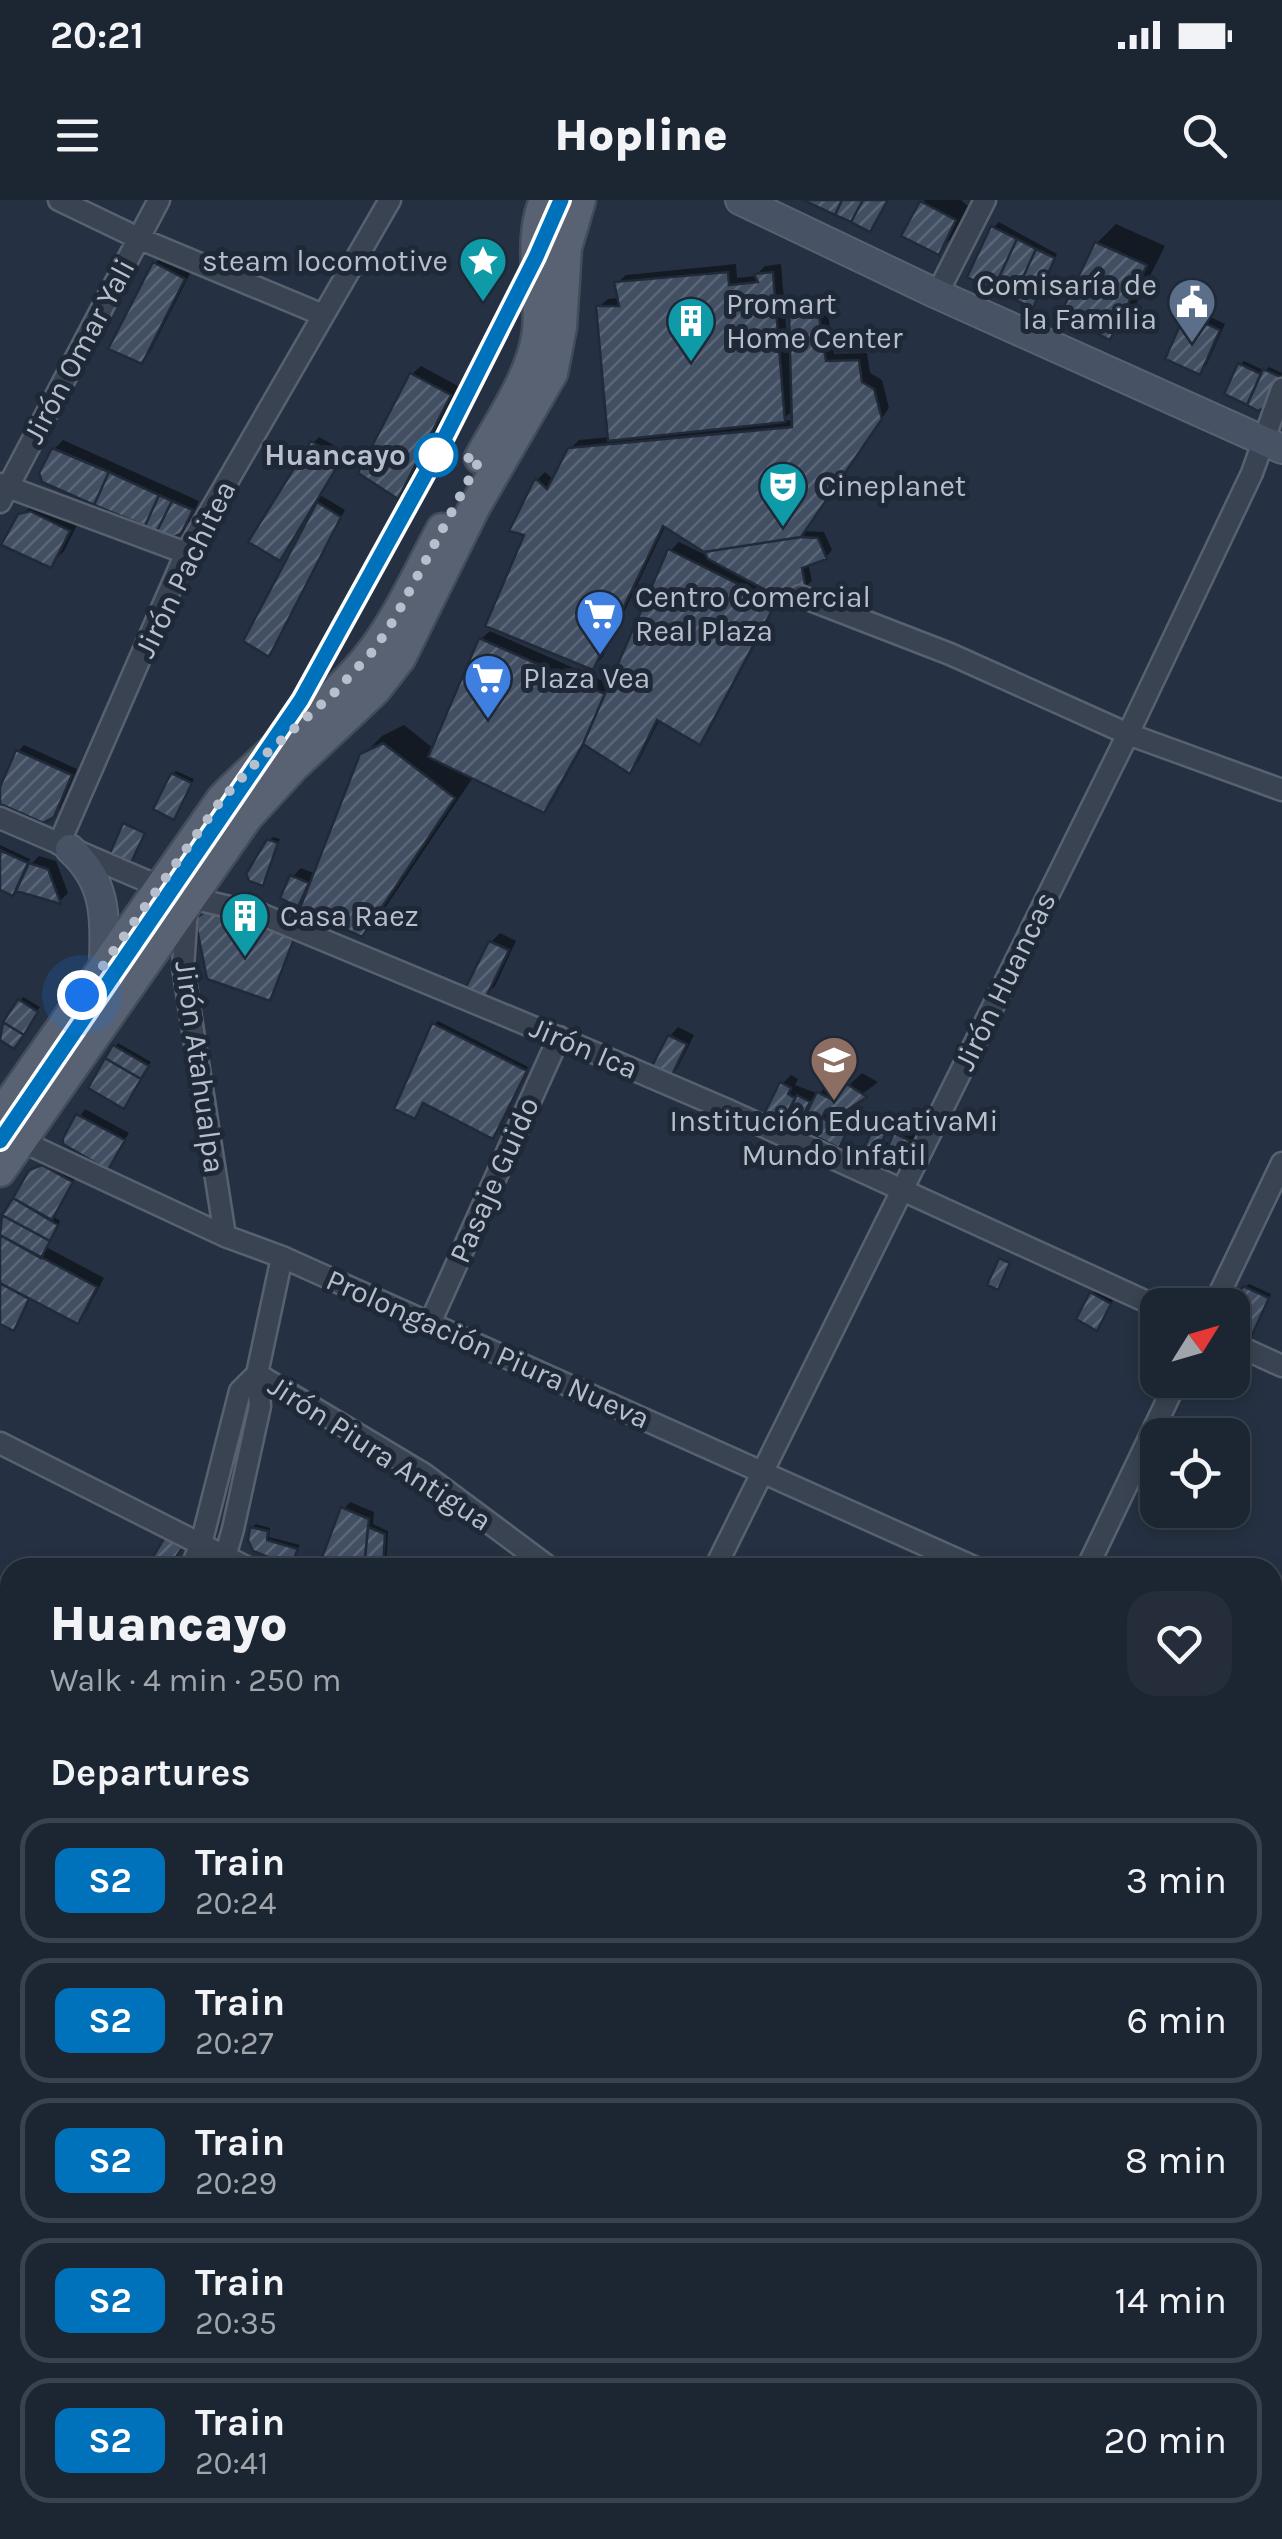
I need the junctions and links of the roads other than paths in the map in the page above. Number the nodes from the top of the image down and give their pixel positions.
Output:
1 (59, 200) edge
2 (159, 200) edge
3 (390, 200) edge
4 (545, 200) edge
5 (740, 200) edge
6 (985, 200) edge
7 (579, 203) edge
8 (138, 238) junction
9 (937, 294) junction
10 (323, 315) junction
11 (1282, 389) edge
12 (1273, 445) edge
13 (2, 491) edge
14 (186, 553) junction
15 (800, 596) dead end
16 (1128, 734) junction
17 (1282, 790) edge
18 (0, 818) edge
19 (64, 846) junction
20 (158, 886) junction
21 (188, 897) junction
22 (104, 964) junction
23 (559, 1037) junction
24 (0, 1116) edge
25 (10, 1136) edge
26 (1282, 1163) edge
27 (0, 1171) edge
28 (902, 1189) junction
29 (225, 1236) junction
30 (282, 1257) junction
31 (1222, 1288) edge
32 (1140, 1299) edge
33 (430, 1323) junction
34 (1250, 1351) edge
35 (1282, 1366) edge
36 (257, 1374) junction
37 (1169, 1398) edge
38 (0, 1443) edge
39 (764, 1472) junction
40 (202, 1544) junction
41 (196, 1558) edge
42 (217, 1558) edge
43 (224, 1558) edge
44 (537, 1558) edge
45 (723, 1558) edge
46 (954, 1558) edge
47 (1092, 1558) edge

1 - 8 street
2 - 8 street, Jirón Omar Yali
3 - 10 street, Jirón Pachitea
4 - 20 main road
5 - 9 street
6 - 9 street
7 - 21 main road
8 - 10 street
8 - 13 street, Jirón Omar Yali
9 - 12 street
10 - 14 street, Jirón Pachitea
11 - 12 street, Jirón Huancas
12 - 16 street, Jirón Huancas
13 - 14 street
14 - 19 street, Jirón Pachitea
15 - 16 street
16 - 17 street
16 - 28 street, Jirón Huancas
18 - 19 street, Jirón Ica
19 - 20 street, Jirón Ica
19 - 22 street
20 - 21 street, Jirón Ica
20 - 22 main road
21 - 23 street, Jirón Ica
21 - 25 main road
21 - 29 street, Jirón Atahualpa
22 - 24 main road
23 - 28 street, Jirón Ica
23 - 33 street, Pasaje Guido
25 - 27 main road
25 - 29 street, Prolongación Piura Nueva
26 - 31 street
28 - 32 street, Jirón Ica
28 - 39 street, Jirón Huancas
29 - 30 street, Prolongación Piura Nueva
30 - 33 street, Prolongación Piura Nueva
30 - 36 street
33 - 39 street, Prolongación Piura Nueva
34 - 35 street
36 - 40 street
36 - 43 street
36 - 44 street, Jirón Piura Antigua
37 - 47 street
38 - 40 street
39 - 45 street, Jirón Huancas
39 - 46 street, Prolongación Piura Nueva
40 - 41 street
40 - 42 street

